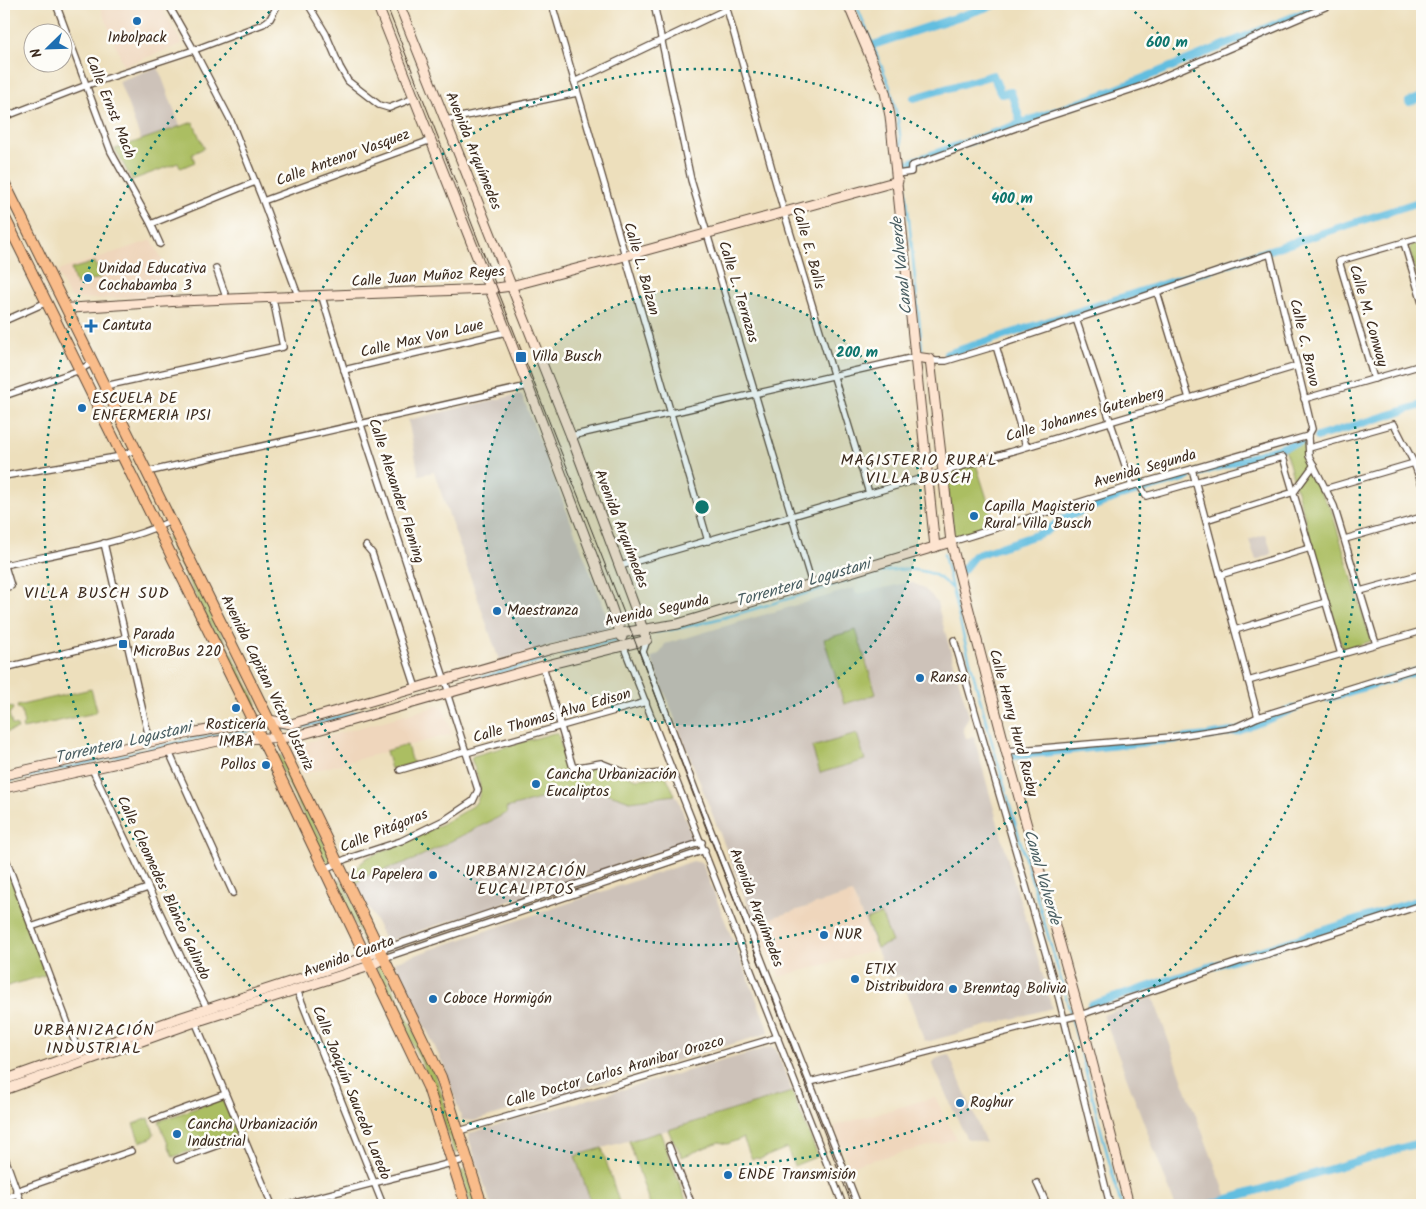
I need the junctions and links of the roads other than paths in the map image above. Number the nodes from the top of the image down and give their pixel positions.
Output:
1 (56, 4) edge
2 (168, 4) edge
3 (278, 4) edge
4 (308, 4) edge
5 (377, 4) edge
6 (399, 4) edge
7 (552, 4) edge
8 (654, 4) edge
9 (848, 4) edge
10 (1332, 4) edge
11 (661, 40) junction
12 (194, 50) junction
13 (574, 82) junction
14 (87, 85) junction
15 (577, 93) junction
16 (414, 98) junction
17 (4, 117) edge
18 (446, 120) junction
19 (431, 140) junction
20 (897, 178) junction
21 (4, 182) edge
22 (255, 182) junction
23 (263, 200) junction
24 (784, 212) junction
25 (4, 216) edge
26 (151, 224) junction
27 (708, 234) junction
28 (1422, 237) edge
29 (1404, 243) junction
30 (160, 244) dead end
31 (625, 256) junction
32 (216, 268) dead end
33 (511, 286) junction
34 (489, 290) junction
35 (1157, 292) junction
36 (322, 297) junction
37 (299, 298) junction
38 (274, 299) junction
39 (227, 300) junction
40 (46, 302) junction
41 (1422, 303) edge
42 (67, 310) junction
43 (1076, 319) junction
44 (4, 321) edge
45 (506, 332) junction
46 (996, 346) junction
47 (915, 357) junction
48 (930, 359) junction
49 (93, 362) junction
50 (1422, 365) edge
51 (1297, 366) junction
52 (80, 370) junction
53 (344, 370) junction
54 (832, 376) junction
55 (1374, 379) junction
56 (105, 386) junction
57 (528, 386) junction
58 (755, 393) junction
59 (4, 396) edge
60 (1189, 398) junction
61 (1304, 399) junction
62 (670, 413) junction
63 (1110, 420) junction
64 (361, 425) junction
65 (571, 436) junction
66 (1308, 436) junction
67 (1026, 446) junction
68 (1309, 448) junction
69 (136, 449) junction
70 (122, 456) junction
71 (1414, 463) junction
72 (1314, 465) junction
73 (1192, 469) junction
74 (943, 471) junction
75 (147, 472) junction
76 (4, 476) edge
77 (928, 476) junction
78 (1196, 482) junction
79 (1139, 484) junction
80 (1422, 485) edge
81 (1132, 486) junction
82 (1325, 490) junction
83 (1294, 492) junction
84 (869, 493) junction
85 (791, 516) junction
86 (1422, 517) edge
87 (1206, 520) junction
88 (171, 521) junction
89 (157, 528) junction
90 (1345, 539) junction
91 (708, 541) junction
92 (952, 542) junction
93 (104, 543) junction
94 (366, 546) dead end
95 (935, 547) junction
96 (1310, 548) junction
97 (4, 564) edge
98 (620, 566) junction
99 (1422, 574) edge
100 (1220, 575) junction
101 (812, 584) junction
102 (4, 588) edge
103 (1360, 591) junction
104 (1326, 602) junction
105 (643, 629) junction
106 (1235, 630) junction
107 (1422, 631) edge
108 (620, 633) junction
109 (126, 638) junction
110 (647, 640) junction
111 (954, 640) dead end
112 (1376, 644) junction
113 (623, 645) junction
114 (1340, 654) junction
115 (542, 666) junction
116 (1422, 666) edge
117 (4, 668) edge
118 (446, 680) junction
119 (1248, 681) junction
120 (416, 688) junction
121 (448, 693) junction
122 (646, 702) junction
123 (261, 704) junction
124 (247, 708) junction
125 (1258, 717) junction
126 (269, 720) junction
127 (254, 723) junction
128 (559, 727) junction
129 (262, 738) junction
130 (278, 738) junction
131 (150, 742) junction
132 (1006, 750) junction
133 (169, 752) junction
134 (466, 752) junction
135 (286, 755) junction
136 (272, 760) junction
137 (92, 769) junction
138 (400, 770) dead end
139 (672, 772) junction
140 (4, 775) edge
141 (4, 788) edge
142 (476, 796) joint
143 (702, 842) junction
144 (705, 850) junction
145 (4, 854) edge
146 (338, 863) junction
147 (324, 869) junction
148 (148, 888) junction
149 (233, 893) dead end
150 (1422, 905) edge
151 (497, 911) junction
152 (500, 919) junction
153 (31, 927) junction
154 (382, 954) junction
155 (368, 961) junction
156 (297, 990) junction
157 (209, 1013) junction
158 (1078, 1015) junction
159 (194, 1018) junction
160 (1065, 1018) junction
161 (778, 1037) junction
162 (80, 1053) junction
163 (810, 1082) junction
164 (4, 1085) edge
165 (225, 1094) junction
166 (153, 1120) dead end
167 (459, 1131) junction
168 (243, 1136) junction
169 (669, 1146) dead end
170 (131, 1151) dead end
171 (4, 1155) edge
172 (177, 1160) dead end
173 (467, 1160) junction
174 (453, 1163) junction
175 (374, 1183) junction
176 (1037, 1183) dead end
177 (17, 1192) junction
178 (4, 1198) edge
179 (22, 1205) edge
180 (272, 1205) edge
181 (287, 1205) edge
182 (383, 1205) edge
183 (466, 1205) edge
184 (482, 1205) edge
185 (692, 1205) edge
186 (843, 1205) edge
187 (858, 1205) edge
188 (1047, 1205) edge
189 (1110, 1205) edge
190 (1130, 1205) edge

1 - 14 street, Calle Ernst Mach
2 - 12 street
3 - 12 street
4 - 16 street
5 - 16 street, Avenida Arquímedes
6 - 18 street, Avenida Arquímedes
7 - 13 street, Calle L. Balzan
8 - 11 street, Calle L. Terrazas
9 - 20 street
10 - 20 street
11 - 13 street
11 - 24 street, Calle E. Balls
11 - 27 street, Calle L. Terrazas
12 - 14 street
12 - 22 street
13 - 15 street, Calle L. Balzan
14 - 17 street
14 - 26 street, Calle Ernst Mach
15 - 18 street
15 - 31 street, Calle L. Balzan
16 - 19 street, Avenida Arquímedes
18 - 33 street, Avenida Arquímedes
19 - 23 street, Calle Antenor Vasquez
19 - 34 street, Avenida Arquímedes
20 - 24 street, Calle Juan Muñoz Reyes
20 - 47 street
21 - 42 main road, Avenida Capitan Víctor Ustariz
22 - 23 street
22 - 26 street, Calle Antenor Vasquez
23 - 37 street
24 - 27 street, Calle Juan Muñoz Reyes
24 - 54 street, Calle E. Balls
25 - 40 main road, Avenida Capitan Víctor Ustariz
26 - 30 street, Calle Ernst Mach
27 - 31 street, Calle Juan Muñoz Reyes
27 - 58 street, Calle L. Terrazas
28 - 29 street
29 - 41 street
29 - 55 street, Calle M. Conway
31 - 33 street, Calle Juan Muñoz Reyes
31 - 62 street, Calle L. Balzan
32 - 39 street
33 - 34 street, Calle Juan Muñoz Reyes
33 - 65 street, Avenida Arquímedes
34 - 36 street, Calle Juan Muñoz Reyes
34 - 45 street, Avenida Arquímedes
35 - 43 street
35 - 51 street, Calle C. Bravo
35 - 60 street
36 - 37 street, Calle Juan Muñoz Reyes
36 - 53 street, Calle Alexander Fleming
37 - 38 street, Calle Juan Muñoz Reyes
38 - 39 street, Calle Juan Muñoz Reyes
38 - 56 street
39 - 42 street, Calle Juan Muñoz Reyes
40 - 44 street
40 - 52 main road, Avenida Capitan Víctor Ustariz
42 - 49 main road, Avenida Capitan Víctor Ustariz
43 - 46 street
43 - 63 street
45 - 53 street, Calle Max Von Laue
45 - 57 street, Avenida Arquímedes
46 - 48 street
46 - 67 street
47 - 48 street
47 - 54 street
47 - 77 street
48 - 74 street, Calle Henry Hurd Rusby
49 - 52 street
49 - 56 main road, Avenida Capitan Víctor Ustariz
50 - 55 street
51 - 60 street, Calle Johannes Gutenberg
51 - 61 street, Calle C. Bravo
52 - 59 street
52 - 70 main road, Avenida Capitan Víctor Ustariz
53 - 64 street, Calle Alexander Fleming
54 - 58 street
54 - 84 street, Calle E. Balls
55 - 61 street
56 - 69 main road, Avenida Capitan Víctor Ustariz
57 - 64 street
57 - 108 street, Avenida Arquímedes
58 - 62 street
58 - 85 street, Calle L. Terrazas
60 - 63 street, Calle Johannes Gutenberg
61 - 66 street, Calle C. Bravo
62 - 65 street
62 - 91 street, Calle L. Balzan
63 - 67 street, Calle Johannes Gutenberg
63 - 81 street
64 - 75 street
64 - 118 street, Calle Alexander Fleming
65 - 98 street, Avenida Arquímedes
66 - 68 street, Calle C. Bravo
66 - 73 street, Avenida Segunda
67 - 74 street, Calle Johannes Gutenberg
68 - 71 street
68 - 72 street, Calle C. Bravo
69 - 70 street
69 - 75 main road, Avenida Capitan Víctor Ustariz
70 - 76 street
70 - 89 main road, Avenida Capitan Víctor Ustariz
71 - 80 street
71 - 82 street
72 - 82 street, Calle C. Bravo
72 - 83 street
73 - 78 street
73 - 79 street, Avenida Segunda
74 - 77 street, Calle Johannes Gutenberg
74 - 92 street, Calle Henry Hurd Rusby
75 - 88 main road, Avenida Capitan Víctor Ustariz
77 - 84 street, Calle Johannes Gutenberg
77 - 95 street
78 - 79 street
78 - 83 street
78 - 87 street
79 - 81 street, Avenida Segunda
81 - 92 street, Avenida Segunda
82 - 90 street, Calle C. Bravo
83 - 87 street
83 - 96 street
84 - 85 street, Calle Johannes Gutenberg
85 - 91 street, Calle Johannes Gutenberg
85 - 101 street, Calle L. Terrazas
86 - 90 street
87 - 100 street
88 - 89 street
88 - 123 main road, Avenida Capitan Víctor Ustariz
89 - 93 street
89 - 124 main road, Avenida Capitan Víctor Ustariz
90 - 103 street, Calle C. Bravo
91 - 98 street, Calle Johannes Gutenberg
92 - 95 street, Avenida Segunda
92 - 132 street, Calle Henry Hurd Rusby
93 - 97 street
93 - 109 street
94 - 120 street
95 - 101 street, Avenida Segunda
96 - 100 street
96 - 104 street
97 - 102 street
98 - 105 street, Avenida Arquímedes
99 - 103 street
100 - 106 street
101 - 105 street, Avenida Segunda
103 - 112 street, Calle C. Bravo
104 - 106 street
104 - 114 street
105 - 108 street, Avenida Segunda
105 - 110 street, Avenida Arquímedes
106 - 119 street
107 - 112 street
108 - 113 street, Avenida Arquímedes
108 - 118 street, Avenida Segunda
109 - 117 street
109 - 131 street
110 - 113 street, Avenida Segunda
110 - 163 street, Avenida Arquímedes
111 - 160 street
112 - 114 street
113 - 115 street, Avenida Segunda
113 - 122 street, Avenida Arquímedes
114 - 119 street
115 - 121 street, Avenida Segunda
115 - 128 street
116 - 125 street
118 - 120 street, Avenida Segunda
118 - 121 street, Calle Alexander Fleming
119 - 125 street
120 - 126 street, Avenida Segunda
121 - 130 street, Avenida Segunda
121 - 134 street, Calle Alexander Fleming
122 - 128 street, Calle Thomas Alva Edison
122 - 139 street, Avenida Arquímedes
123 - 124 main road
123 - 126 main road, Avenida Capitan Víctor Ustariz
124 - 127 main road, Avenida Capitan Víctor Ustariz
125 - 132 street
126 - 127 street, Avenida Segunda
126 - 130 main road, Avenida Capitan Víctor Ustariz
127 - 129 main road, Avenida Capitan Víctor Ustariz
127 - 131 street, Avenida Segunda
128 - 134 street, Calle Thomas Alva Edison
128 - 139 street
129 - 130 street, Avenida Segunda
129 - 133 street, Avenida Segunda
129 - 136 main road, Avenida Capitan Víctor Ustariz
130 - 135 main road, Avenida Capitan Víctor Ustariz
131 - 140 street, Avenida Segunda
132 - 158 street, Calle Henry Hurd Rusby
133 - 137 street, Avenida Segunda
133 - 149 street
134 - 138 street, Calle Thomas Alva Edison
134 - 142 street, Calle Alexander Fleming
135 - 136 main road
135 - 146 main road, Avenida Capitan Víctor Ustariz
136 - 147 main road, Avenida Capitan Víctor Ustariz
137 - 141 street, Avenida Segunda
137 - 148 street, Calle Cleomedes Blanco Galindo
139 - 143 street, Avenida Arquímedes
142 - 146 street, Calle Pitágoras
143 - 144 street, Avenida Arquímedes
143 - 151 street, Avenida Cuarta
144 - 152 street, Avenida Cuarta
144 - 161 street, Avenida Arquímedes
145 - 153 street
146 - 147 street, Calle Pitágoras
146 - 154 main road, Avenida Capitan Víctor Ustariz
147 - 155 main road, Avenida Capitan Víctor Ustariz
148 - 153 street
148 - 157 street, Calle Cleomedes Blanco Galindo
150 - 158 street
151 - 152 street
151 - 154 street, Avenida Cuarta
152 - 154 street, Avenida Cuarta
153 - 162 street
154 - 155 street, Avenida Cuarta
154 - 167 main road, Avenida Capitan Víctor Ustariz
155 - 156 street, Avenida Cuarta
155 - 157 street, Avenida Cuarta
155 - 174 main road, Avenida Capitan Víctor Ustariz
156 - 157 street, Avenida Cuarta
156 - 175 street, Calle Joaquín Saucedo Laredo
157 - 159 street, Avenida Cuarta
158 - 160 street
158 - 190 street, Calle Henry Hurd Rusby
159 - 162 street, Avenida Cuarta
159 - 164 street, Avenida Cuarta
159 - 165 street
160 - 163 street
160 - 189 street
161 - 167 street, Calle Doctor Carlos Aranibar Orozco
161 - 186 street, Avenida Arquímedes
162 - 164 street, Avenida Cuarta
163 - 187 street, Avenida Arquímedes
165 - 166 street
165 - 168 street
167 - 173 main road, Avenida Capitan Víctor Ustariz
168 - 172 street
168 - 180 street
169 - 185 street
170 - 177 street
171 - 177 street
173 - 174 street
173 - 184 main road, Avenida Capitan Víctor Ustariz
174 - 175 street
174 - 183 main road, Avenida Capitan Víctor Ustariz
175 - 181 street
175 - 182 street, Calle Joaquín Saucedo Laredo
176 - 188 street
177 - 178 street
177 - 179 street

